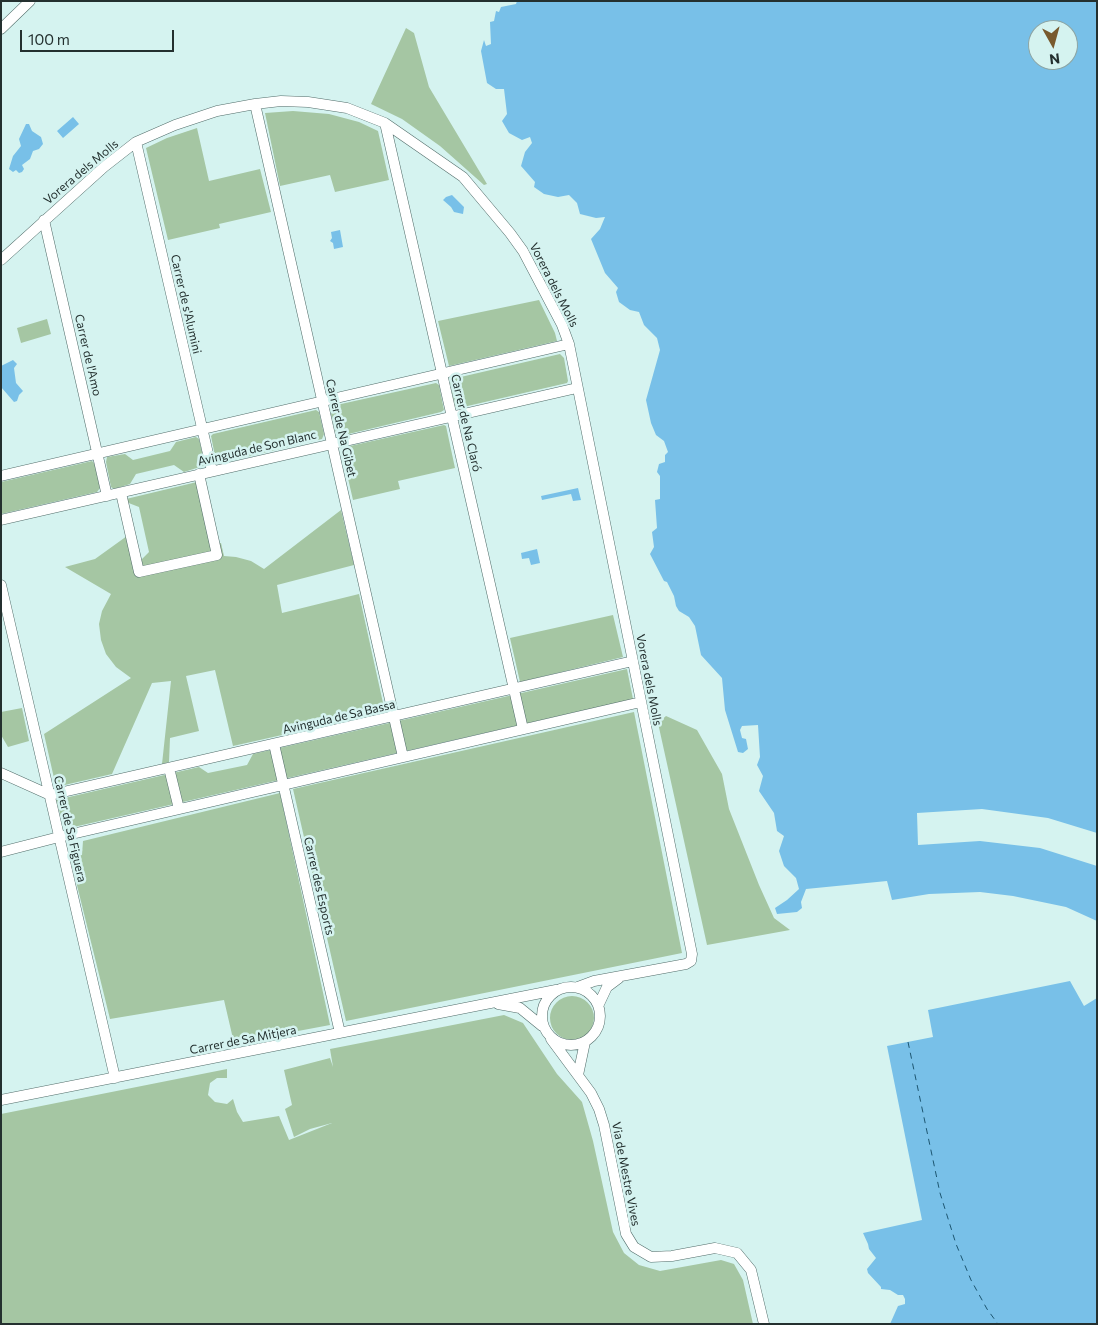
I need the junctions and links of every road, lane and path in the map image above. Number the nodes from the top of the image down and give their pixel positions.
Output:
1 (30, 1) edge
2 (1, 29) edge
3 (255, 104) junction
4 (385, 123) junction
5 (136, 142) junction
6 (44, 220) junction
7 (1, 260) edge
8 (569, 344) junction
9 (442, 374) junction
10 (577, 388) junction
11 (322, 402) junction
12 (452, 416) junction
13 (202, 430) junction
14 (332, 444) junction
15 (98, 454) junction
16 (212, 471) junction
17 (199, 474) junction
18 (1, 476) edge
19 (121, 493) junction
20 (107, 496) junction
21 (1, 520) edge
22 (1, 585) edge
23 (633, 662) junction
24 (514, 690) junction
25 (641, 702) junction
26 (394, 717) junction
27 (523, 729) junction
28 (274, 744) junction
29 (403, 757) junction
30 (168, 768) junction
31 (1, 773) edge
32 (283, 784) junction
33 (50, 795) junction
34 (179, 809) junction
35 (59, 837) junction
36 (1, 852) edge
37 (620, 977) junction
38 (578, 986) junction
39 (556, 990) junction
40 (490, 1003) junction
41 (598, 1004) junction
42 (542, 1026) junction
43 (340, 1033) junction
44 (551, 1039) junction
45 (585, 1042) junction
46 (578, 1075) junction
47 (114, 1078) junction
48 (1, 1100) edge
49 (764, 1324) edge

1 - 2 street
3 - 4 street, Vorera dels Molls
3 - 5 street, Vorera dels Molls
3 - 11 street, Carrer de Na Gibet
4 - 8 street, Vorera dels Molls
4 - 9 street, Carrer de Na Claró
5 - 6 street, Vorera dels Molls
5 - 13 street, Carrer de s'Alumini
6 - 7 street, Vorera dels Molls
6 - 15 street, Carrer de l'Amo
8 - 9 street
8 - 10 street, Vorera dels Molls
9 - 11 street
9 - 12 street, Carrer de Na Claró
10 - 12 street, Avinguda de Son Blanc
10 - 23 street, Vorera dels Molls
11 - 13 street
11 - 14 street, Carrer de Na Gibet
12 - 14 street, Avinguda de Son Blanc
12 - 24 street, Carrer de Na Claró
13 - 15 street
13 - 16 street, Carrer de s'Alumini
14 - 16 street, Avinguda de Son Blanc
14 - 26 street, Carrer de Na Gibet
15 - 18 street
15 - 20 street, Carrer de l'Amo
16 - 17 street, Avinguda de Son Blanc
17 - 19 street, Avinguda de Son Blanc
17 - 19 street
19 - 20 street, Avinguda de Son Blanc
20 - 21 street, Avinguda de Son Blanc
22 - 33 street, Carrer de Sa Figuera
23 - 24 street, Avinguda de Sa Bassa
23 - 25 street, Vorera dels Molls
24 - 26 street, Avinguda de Sa Bassa
24 - 27 street, Carrer de Na Claró
25 - 27 street
25 - 37 street, Vorera dels Molls
26 - 28 street, Avinguda de Sa Bassa
26 - 29 street, Carrer de Na Gibet
27 - 29 street
28 - 30 street, Avinguda de Sa Bassa
28 - 32 street, Carrer des Esports
29 - 32 street
30 - 33 street, Avinguda de Sa Bassa
30 - 34 street
31 - 33 street
32 - 34 street
32 - 43 street, Carrer des Esports
33 - 35 street, Carrer de Sa Figuera
34 - 35 street
35 - 36 street
35 - 47 street, Carrer de Sa Figuera
37 - 38 street, Vorera dels Molls
37 - 41 street
38 - 39 street
38 - 41 street
39 - 40 street, Carrer de Sa Mitjera
39 - 42 street
40 - 42 street, Carrer de Sa Mitjera
40 - 43 street, Carrer de Sa Mitjera
41 - 45 street
42 - 44 street
43 - 47 street, Carrer de Sa Mitjera
44 - 45 street
44 - 46 street, Via de Mestre Vives
45 - 46 street
46 - 49 street, Via de Mestre Vives
47 - 48 street, Carrer de Sa Mitjera

